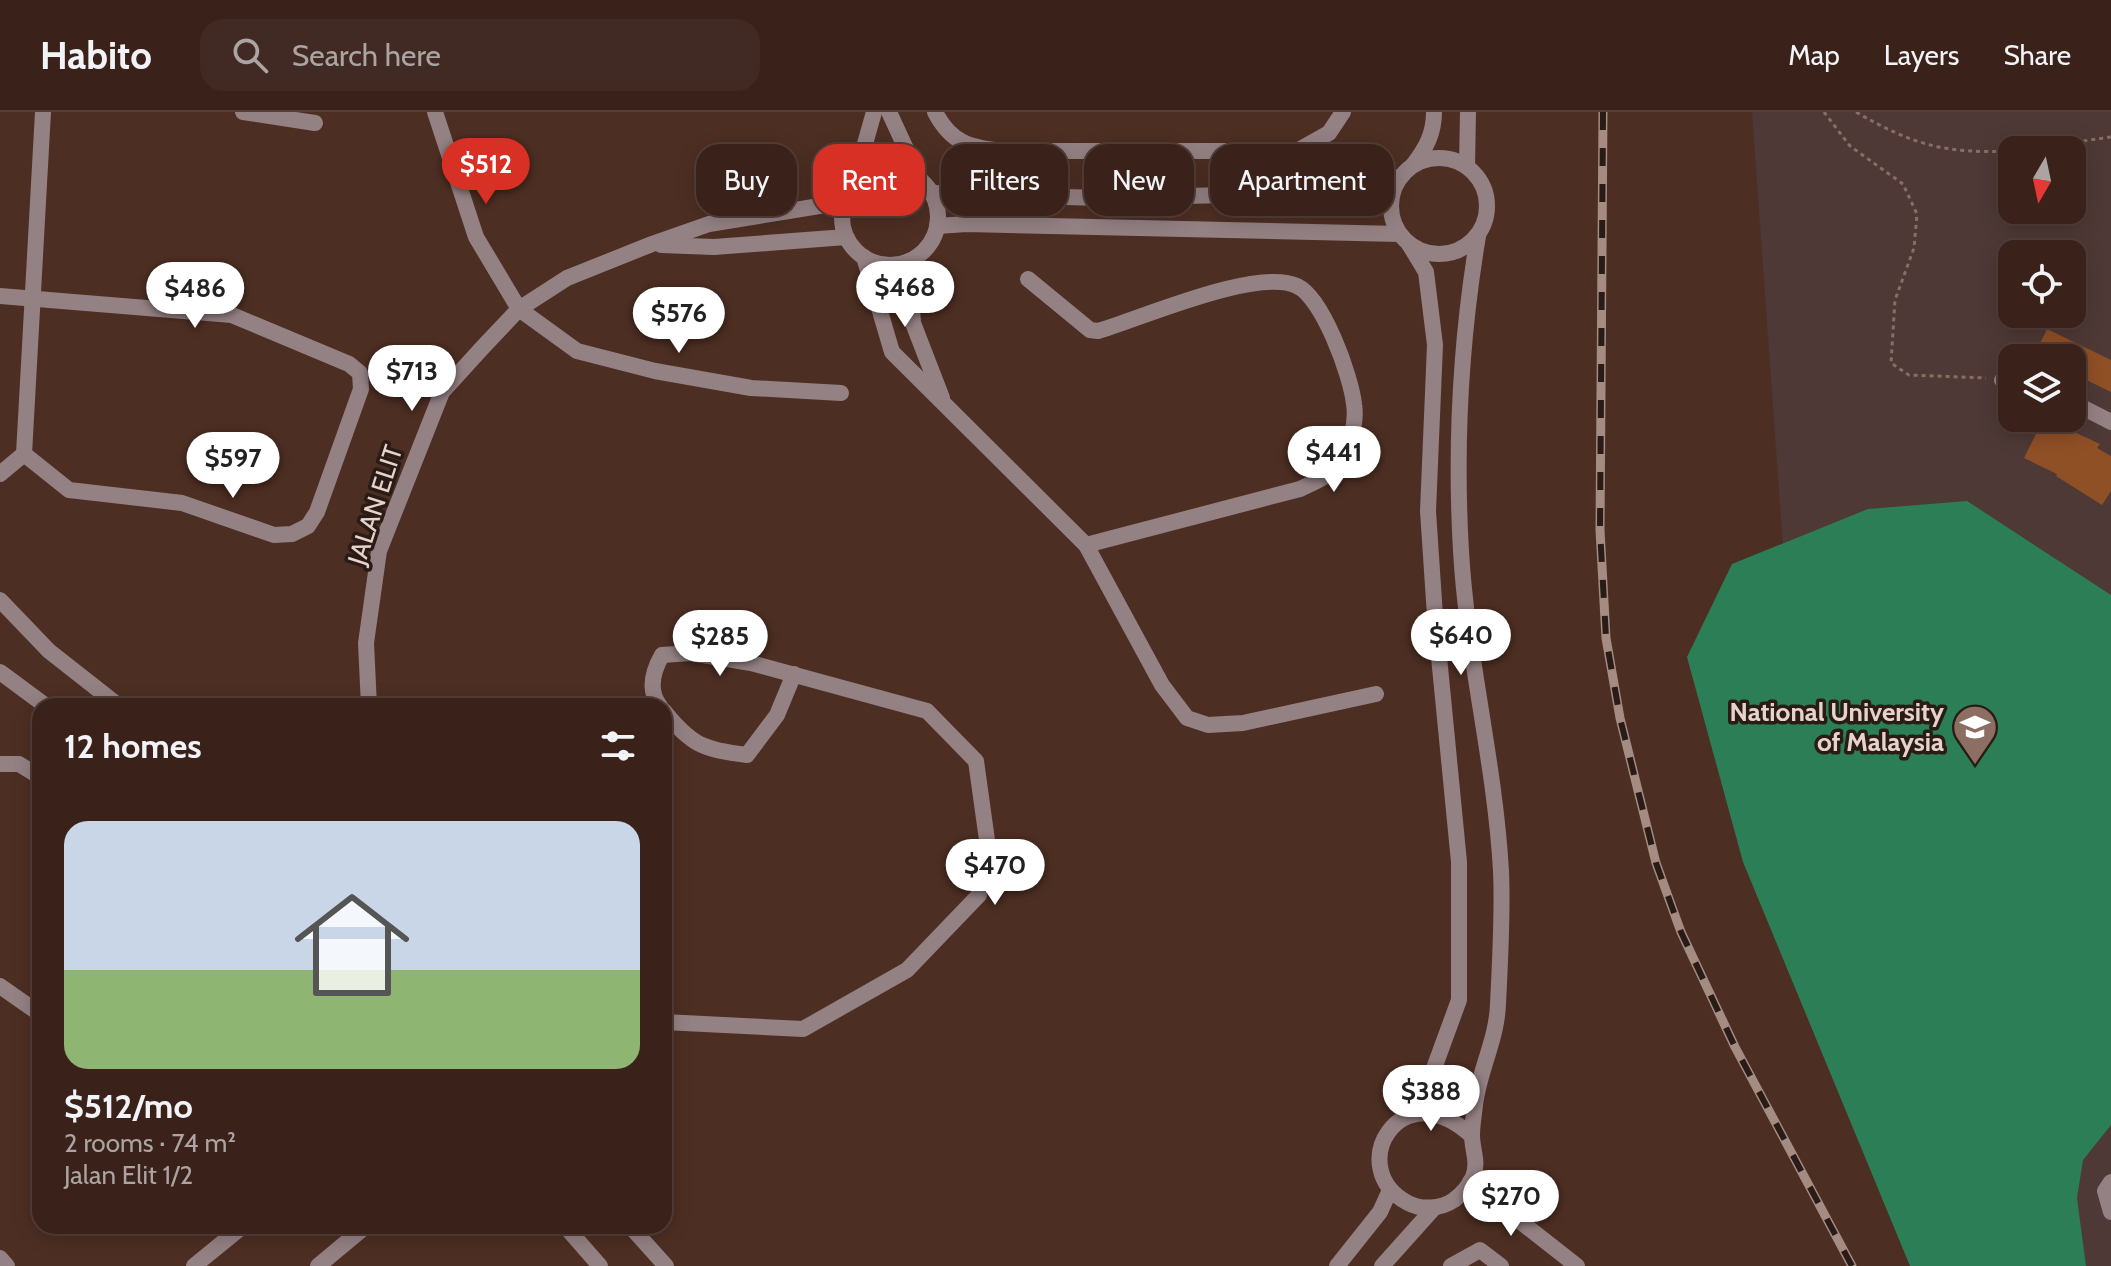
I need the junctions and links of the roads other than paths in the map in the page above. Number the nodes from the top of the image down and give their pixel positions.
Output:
1 (43, 112) edge
2 (243, 112) edge
3 (435, 112) edge
4 (874, 112) edge
5 (889, 112) edge
6 (935, 112) edge
7 (1343, 112) edge
8 (1434, 112) edge
9 (1468, 112) edge
10 (315, 123) dead end
11 (864, 144) edge
12 (1467, 167) junction
13 (1406, 172) junction
14 (926, 186) junction
15 (813, 202) edge
16 (843, 216) edge
17 (937, 226) junction
18 (1478, 236) junction
19 (846, 237) junction
20 (1404, 239) junction
21 (652, 244) junction
22 (864, 257) junction
23 (909, 261) junction
24 (1028, 279) dead end
25 (0, 296) edge
26 (34, 296) junction
27 (519, 309) junction
28 (841, 393) dead end
29 (944, 403) junction
30 (2086, 409) edge
31 (2111, 422) edge
32 (24, 454) junction
33 (0, 474) edge
34 (1086, 545) junction
35 (0, 600) edge
36 (0, 672) edge
37 (794, 674) junction
38 (1376, 694) dead end
39 (35, 698) edge
40 (109, 698) edge
41 (369, 698) edge
42 (654, 698) edge
43 (672, 721) edge
44 (0, 764) edge
45 (32, 772) edge
46 (0, 986) edge
47 (32, 1008) edge
48 (672, 1022) edge
49 (1418, 1112) junction
50 (1472, 1136) junction
51 (1470, 1182) junction
52 (2111, 1182) edge
53 (1390, 1190) junction
54 (1434, 1208) junction
55 (2111, 1212) edge
56 (229, 1234) edge
57 (356, 1234) edge
58 (572, 1234) edge
59 (637, 1234) edge
60 (0, 1258) edge
61 (7, 1266) edge
62 (194, 1266) edge
63 (318, 1266) edge
64 (600, 1266) edge
65 (666, 1266) edge
66 (1337, 1266) edge
67 (1382, 1266) edge
68 (1451, 1266) edge
69 (1501, 1266) edge
70 (1577, 1266) edge

1 - 26 street
2 - 10 street
3 - 27 street
4 - 11 street
5 - 14 street
6 - 7 street
8 - 13 street
9 - 12 street
12 - 13 street
12 - 18 street
13 - 14 street
13 - 20 street
14 - 17 street
15 - 21 street, JALAN ELIT
16 - 19 street
17 - 20 street
17 - 23 street
18 - 20 street
18 - 50 street
19 - 21 street, JALAN ELIT
19 - 22 street
20 - 49 street
21 - 27 street, JALAN ELIT
22 - 23 street
22 - 29 street
23 - 29 street
24 - 34 street
25 - 26 street
26 - 32 street
26 - 32 street
27 - 28 street
27 - 41 street, JALAN ELIT
29 - 34 street
30 - 31 street
32 - 33 street
34 - 38 street
35 - 40 street
36 - 39 street
37 - 42 street
37 - 43 street
37 - 48 street
44 - 45 street
46 - 47 street
49 - 50 street
49 - 53 street
50 - 51 street
51 - 54 street
51 - 70 street
52 - 55 street
53 - 54 street
53 - 66 street
54 - 67 street
56 - 62 street
57 - 63 street
58 - 64 street
59 - 65 street
60 - 61 street
68 - 69 street

